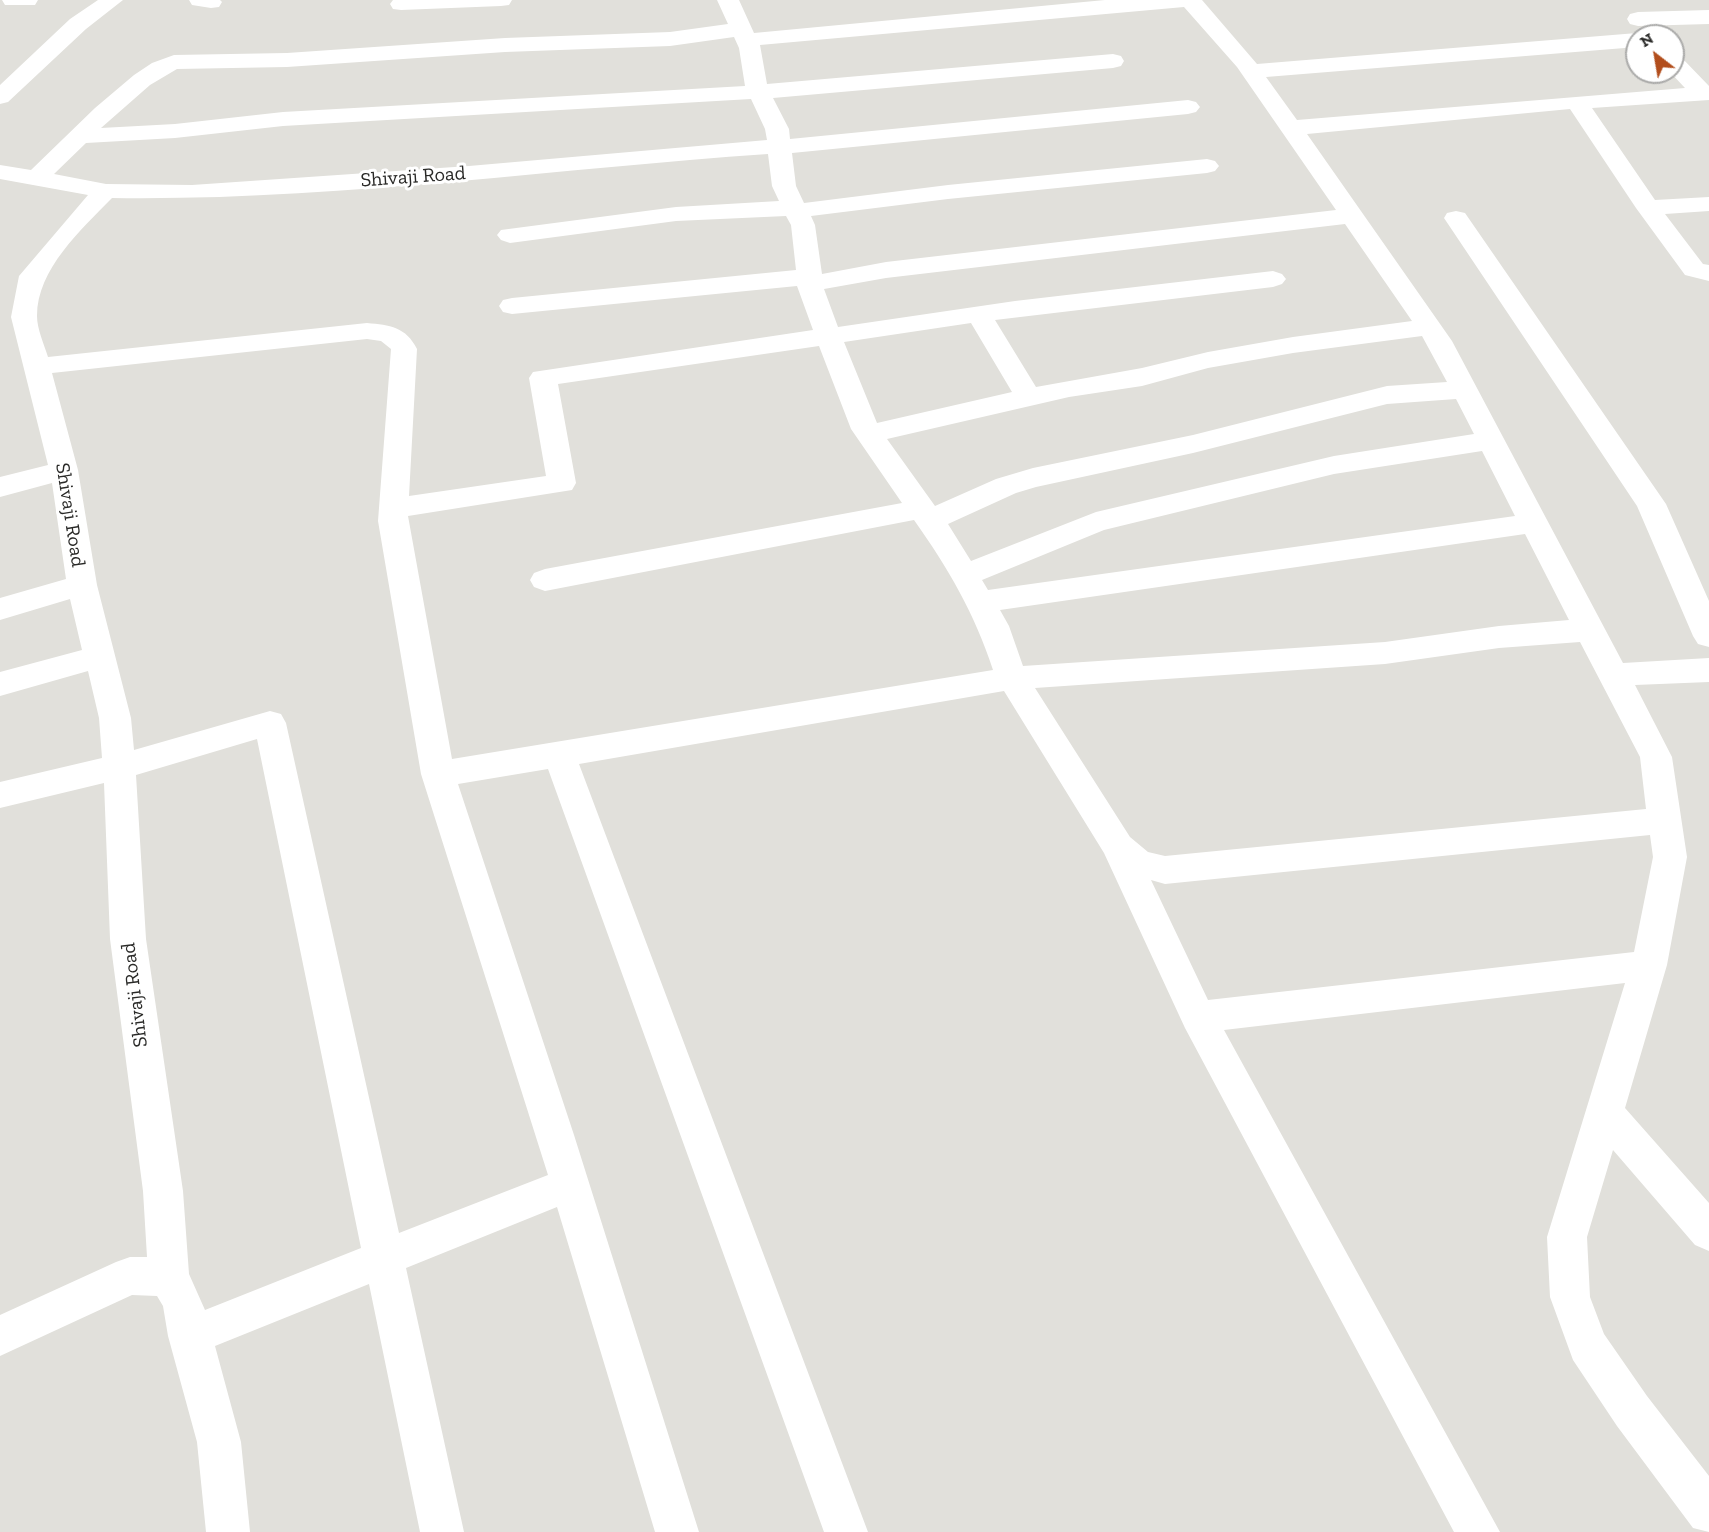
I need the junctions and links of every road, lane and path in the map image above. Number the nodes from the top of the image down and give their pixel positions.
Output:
1 (13, 0) edge
2 (27, 0) edge
3 (112, 0) edge
4 (501, 0) edge
5 (728, 0) edge
6 (1190, 0) edge
7 (1626, 0) edge
8 (401, 4) dead end
9 (1709, 17) edge
10 (1637, 24) edge
11 (1677, 24) edge
12 (744, 34) junction
13 (1625, 34) edge
14 (1113, 61) dead end
15 (1251, 71) junction
16 (1685, 73) edge
17 (759, 92) junction
18 (1706, 93) edge
19 (0, 97) edge
20 (1577, 102) junction
21 (1188, 107) dead end
22 (1291, 128) junction
23 (82, 136) junction
24 (780, 147) junction
25 (1207, 166) dead end
26 (0, 172) edge
27 (36, 179) junction
28 (106, 190) junction
29 (1709, 204) edge
30 (1648, 208) junction
31 (795, 209) junction
32 (1352, 216) junction
33 (1456, 218) dead end
34 (510, 235) dead end
35 (1707, 276) edge
36 (1273, 279) dead end
37 (809, 280) junction
38 (512, 306) dead end
39 (979, 315) junction
40 (1430, 327) junction
41 (830, 337) junction
42 (39, 366) junction
43 (1465, 390) junction
44 (1029, 398) junction
45 (870, 436) junction
46 (1491, 441) junction
47 (64, 470) junction
48 (0, 487) edge
49 (393, 508) junction
50 (926, 515) junction
51 (1534, 523) junction
52 (965, 575) junction
53 (545, 580) dead end
54 (82, 585) junction
55 (980, 602) junction
56 (0, 609) edge
57 (1590, 630) junction
58 (1709, 636) edge
59 (101, 656) junction
60 (1709, 670) edge
61 (1613, 675) junction
62 (1012, 678) junction
63 (0, 684) edge
64 (559, 754) junction
65 (120, 767) junction
66 (438, 774) junction
67 (0, 795) edge
68 (1665, 820) junction
69 (1118, 848) junction
70 (1649, 965) junction
71 (1198, 1017) junction
72 (1604, 1112) junction
73 (570, 1184) junction
74 (1709, 1232) edge
75 (384, 1258) junction
76 (169, 1277) junction
77 (0, 1336) edge
78 (189, 1336) junction
79 (1709, 1512) edge
80 (228, 1532) edge
81 (442, 1532) edge
82 (677, 1532) edge
83 (846, 1532) edge
84 (1478, 1532) edge

1 - 2 street
3 - 19 street
4 - 8 street
5 - 12 street
6 - 12 street
6 - 15 street
7 - 10 street
9 - 11 street
12 - 17 street
12 - 23 street
13 - 15 street
14 - 17 street
15 - 22 street
16 - 18 street
17 - 23 street
17 - 24 street
18 - 20 street
20 - 22 street
20 - 30 street
21 - 24 street, Shivaji Road
22 - 32 street
23 - 27 street
24 - 28 street, Shivaji Road
24 - 31 street
25 - 31 street
26 - 27 street
27 - 28 street
28 - 42 street, Shivaji Road
29 - 30 street
30 - 35 street
31 - 34 street
31 - 37 street
32 - 37 street
32 - 40 street
33 - 58 street
36 - 39 street
37 - 38 street
37 - 41 street
39 - 41 street
39 - 44 street
40 - 43 street
40 - 44 street
41 - 45 street
41 - 49 street
42 - 47 street, Shivaji Road
42 - 49 street
43 - 46 street
43 - 50 street
44 - 45 street
45 - 50 street
46 - 51 street
46 - 52 street
47 - 48 street
47 - 54 street, Shivaji Road
49 - 66 street
50 - 52 street
50 - 53 street
51 - 55 street
51 - 57 street
52 - 55 street
54 - 56 street
54 - 59 street, Shivaji Road
55 - 62 street
57 - 61 street
57 - 62 street
59 - 63 street
59 - 65 street, Shivaji Road
60 - 61 street
61 - 68 street
62 - 64 street
62 - 69 street
64 - 66 street
64 - 83 street
65 - 67 street
65 - 75 street
65 - 76 street, Shivaji Road
66 - 73 street
68 - 69 street
68 - 70 street
69 - 71 street
70 - 71 street
70 - 72 street
71 - 84 street
72 - 74 street
72 - 79 street
73 - 75 street
73 - 82 street
75 - 78 street
75 - 81 street
76 - 77 street
76 - 78 street, Shivaji Road
78 - 80 street, Shivaji Road

